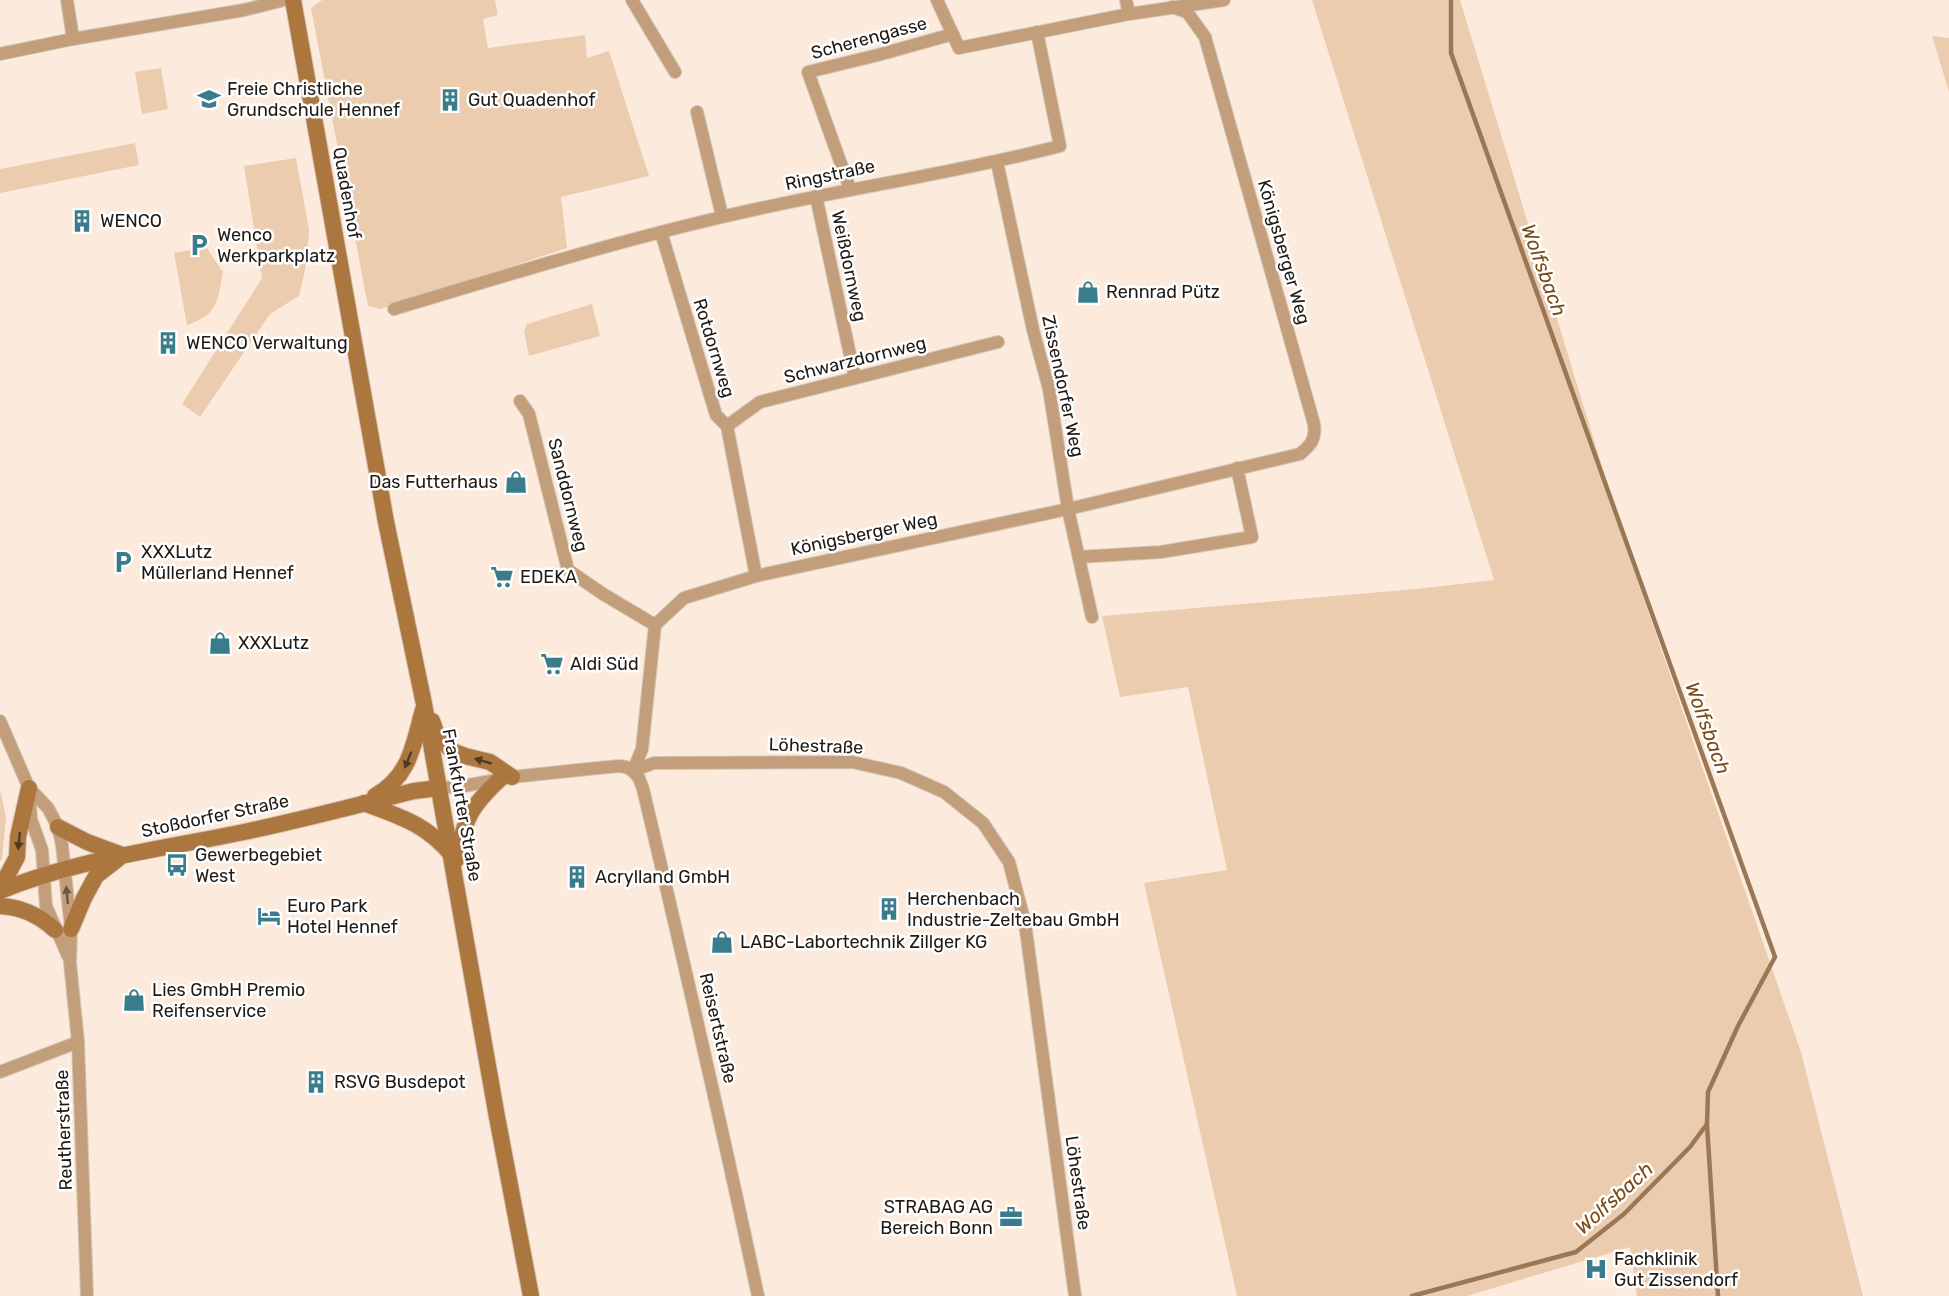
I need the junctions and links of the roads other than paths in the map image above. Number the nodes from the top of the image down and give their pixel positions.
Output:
1 (67, 0) edge
2 (284, 0) edge
3 (293, 0) edge
4 (632, 0) edge
5 (937, 0) edge
6 (1126, 0) edge
7 (1224, 0) edge
8 (1172, 7) junction
9 (1129, 14) junction
10 (1037, 32) junction
11 (953, 34) junction
12 (73, 39) junction
13 (0, 54) edge
14 (675, 72) dead end
15 (697, 112) dead end
16 (997, 162) junction
17 (850, 189) junction
18 (816, 196) junction
19 (722, 216) junction
20 (661, 232) junction
21 (394, 309) dead end
22 (351, 322) joint
23 (998, 342) dead end
24 (855, 378) junction
25 (520, 401) dead end
26 (727, 426) junction
27 (1237, 468) junction
28 (1068, 509) junction
29 (1079, 557) junction
30 (756, 576) junction
31 (1092, 617) dead end
32 (655, 625) junction
33 (424, 704) junction
34 (0, 721) edge
35 (633, 771) junction
36 (506, 778) junction
37 (29, 788) junction
38 (439, 788) junction
39 (364, 803) junction
40 (58, 827) junction
41 (123, 855) junction
42 (453, 863) junction
43 (64, 869) junction
44 (45, 875) junction
45 (0, 890) edge
46 (0, 906) edge
47 (63, 929) junction
48 (78, 1042) junction
49 (0, 1071) edge
50 (87, 1296) edge
51 (531, 1296) edge
52 (758, 1296) edge
53 (1075, 1296) edge

1 - 12 street
2 - 12 street
3 - 22 main road, Quadenhof
4 - 14 street
5 - 11 street
6 - 9 street
7 - 8 street
8 - 9 street
8 - 27 street, Königsberger Weg
9 - 10 street
10 - 11 street
10 - 16 street, Ringstraße
11 - 17 street, Scherengasse
12 - 13 street
15 - 19 street
16 - 17 street, Ringstraße
16 - 28 street, Zissendorfer Weg
17 - 18 street, Ringstraße
18 - 19 street, Ringstraße
18 - 24 street, Weißdornweg
19 - 20 street, Ringstraße
20 - 21 street, Ringstraße
20 - 26 street, Rotdornweg
22 - 33 main road, Frankfurter Straße
23 - 24 street, Schwarzdornweg
24 - 26 street, Schwarzdornweg
25 - 32 street, Sanddornweg
26 - 30 street, Rotdornweg
27 - 28 street, Königsberger Weg
27 - 29 street
28 - 29 street, Zissendorfer Weg
28 - 30 street, Königsberger Weg
29 - 31 street, Zissendorfer Weg
30 - 32 street, Königsberger Weg
32 - 35 street
36 -> 33 main road
33 - 38 main road, Frankfurter Straße
33 -> 39 main road
34 - 37 street
35 - 36 street, Löhestraße
35 - 52 street, Reisertstraße
35 - 53 street, Löhestraße
36 - 38 street, Löhestraße
36 - 42 main road
37 - 40 street
37 - 44 street, Reutherstraße
37 -> 45 main road
38 - 39 main road, Stoßdorfer Straße
38 - 42 main road, Frankfurter Straße
39 - 41 main road, Stoßdorfer Straße
39 - 42 main road
40 - 41 main road
40 - 43 street, Reutherstraße
41 - 43 main road, Stoßdorfer Straße
41 - 47 main road
42 - 51 main road, Frankfurter Straße
43 - 44 main road, Stoßdorfer Straße
47 -> 43 street, Reutherstraße
44 - 45 main road, Stoßdorfer Straße
44 - 47 street, Reutherstraße
46 - 47 main road
47 - 48 street, Reutherstraße
48 - 49 street
48 - 50 street, Reutherstraße

